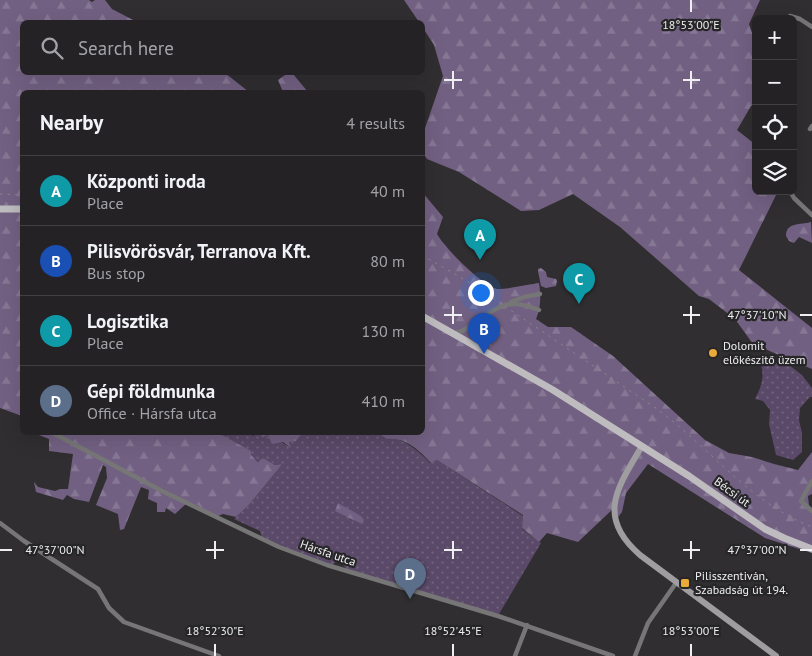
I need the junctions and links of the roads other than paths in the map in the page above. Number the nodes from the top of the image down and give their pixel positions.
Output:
1 (797, 18) edge
2 (812, 27) edge
3 (792, 195) edge
4 (0, 209) edge
5 (20, 209) edge
6 (812, 215) edge
7 (540, 294) dead end
8 (507, 303) junction
9 (539, 310) dead end
10 (425, 318) edge
11 (470, 327) junction
12 (455, 333) junction
13 (469, 341) junction
14 (57, 435) edge
15 (642, 446) junction
16 (812, 481) edge
17 (812, 511) edge
18 (0, 523) edge
19 (812, 548) edge
20 (676, 583) junction
21 (526, 625) junction
22 (206, 654) edge
23 (219, 656) edge
24 (515, 656) edge
25 (613, 656) edge
26 (635, 656) edge
27 (776, 656) edge

1 - 2 street
3 - 6 street
4 - 5 main road
7 - 8 street
8 - 9 street
8 - 11 street
10 - 12 main road, Bécsi út
11 - 12 street
11 - 13 street
12 - 13 main road, Bécsi út
13 - 15 main road, Bécsi út
14 - 21 street, Hársfa utca
15 - 19 main road, Bécsi út
15 - 20 main road
16 - 17 street
18 - 22 street
20 - 26 street
20 - 27 main road
21 - 24 street
21 - 25 street, Hársfa utca
22 - 23 street

